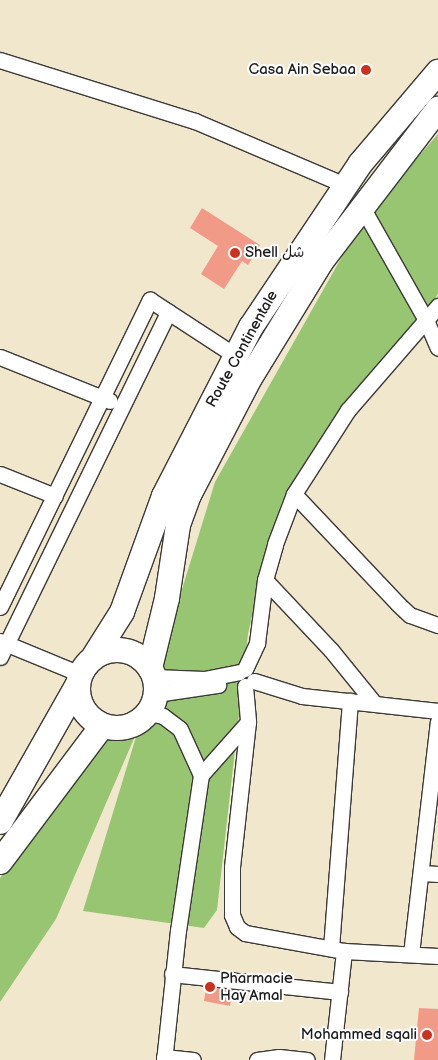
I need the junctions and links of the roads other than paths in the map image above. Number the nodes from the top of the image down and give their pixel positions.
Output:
1 (0, 60) edge
2 (438, 72) edge
3 (438, 109) edge
4 (345, 185) junction
5 (362, 207) junction
6 (438, 306) edge
7 (168, 312) junction
8 (426, 320) junction
9 (438, 348) edge
10 (0, 356) edge
11 (236, 356) junction
12 (102, 398) junction
13 (122, 406) junction
14 (0, 474) edge
15 (294, 494) junction
16 (54, 496) junction
17 (265, 580) junction
18 (4, 590) edge
19 (28, 600) junction
20 (0, 607) edge
21 (438, 625) edge
22 (2, 647) edge
23 (96, 655) junction
24 (244, 678) junction
25 (79, 680) junction
26 (152, 688) junction
27 (350, 701) junction
28 (374, 703) junction
29 (438, 710) edge
30 (248, 722) junction
31 (438, 722) edge
32 (102, 726) junction
33 (201, 775) junction
34 (434, 792) edge
35 (0, 822) edge
36 (0, 862) edge
37 (421, 872) junction
38 (438, 874) edge
39 (338, 950) junction
40 (411, 954) junction
41 (438, 956) edge
42 (172, 974) junction
43 (340, 992) junction
44 (164, 1059) edge
45 (193, 1060) edge
46 (257, 1060) edge
47 (307, 1060) edge
48 (332, 1060) edge

1 - 4 street
2 - 4 main road, Route Continentale
3 - 5 main road, Route Continentale
4 - 11 main road, Route Continentale
5 - 8 street
5 - 26 main road, Route Continentale
6 - 8 street
7 - 11 street
7 - 12 street
7 - 13 street
8 - 9 street
8 - 15 street
10 - 12 street
11 - 23 main road, Route Continentale
12 - 13 street
12 - 16 street
13 - 19 street
14 - 16 street
15 - 17 street
15 - 21 street
16 - 18 street
17 - 24 street
17 - 28 street
18 - 19 street
18 - 20 street
19 - 22 street
22 - 25 street
23 - 25 main road
23 - 26 main road
24 - 26 street
24 - 27 street
24 - 30 street
25 - 32 main road
25 - 35 main road
26 - 32 main road
26 - 33 street
27 - 28 street
27 - 39 street
28 - 29 street
30 - 33 street
30 - 39 street
31 - 34 street
32 - 36 main road
33 - 42 street
34 - 37 street
37 - 38 street
37 - 40 street
39 - 40 street
39 - 43 street
40 - 41 street
42 - 43 street
42 - 44 street
43 - 48 street
44 - 45 street
46 - 47 street

